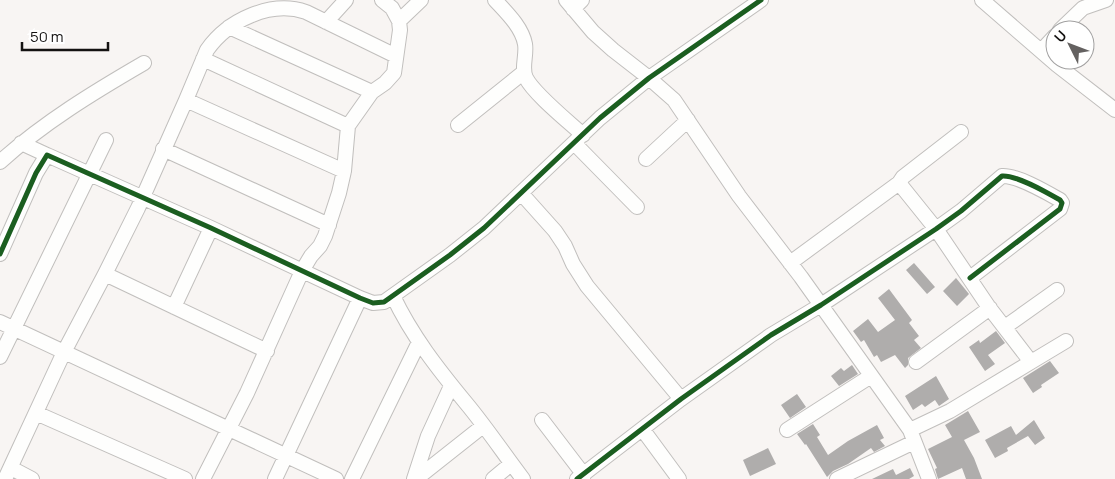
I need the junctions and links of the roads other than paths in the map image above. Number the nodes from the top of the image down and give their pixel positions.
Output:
1 (346, 0) edge
2 (382, 0) edge
3 (422, 0) edge
4 (495, 0) edge
5 (982, 0) edge
6 (1106, 0) edge
7 (757, 1) edge
8 (574, 3) edge
9 (1070, 20) edge
10 (399, 21) junction
11 (326, 22) junction
12 (229, 27) junction
13 (1045, 47) edge
14 (1041, 51) junction
15 (396, 56) junction
16 (203, 59) junction
17 (144, 63) dead end
18 (524, 72) junction
19 (649, 78) junction
20 (372, 92) junction
21 (186, 100) junction
22 (1115, 110) edge
23 (688, 120) junction
24 (348, 126) junction
25 (458, 126) dead end
26 (961, 132) dead end
27 (579, 139) junction
28 (106, 140) dead end
29 (21, 143) junction
30 (163, 149) junction
31 (46, 155) junction
32 (646, 159) dead end
33 (0, 162) edge
34 (344, 171) junction
35 (89, 175) junction
36 (899, 183) junction
37 (522, 193) junction
38 (143, 197) junction
39 (637, 207) dead end
40 (329, 225) junction
41 (211, 228) junction
42 (936, 229) junction
43 (0, 254) edge
44 (790, 263) junction
45 (302, 271) junction
46 (105, 274) junction
47 (970, 278) junction
48 (1057, 290) dead end
49 (392, 296) junction
50 (360, 298) junction
51 (821, 305) junction
52 (174, 307) junction
53 (990, 308) junction
54 (0, 322) edge
55 (1005, 327) junction
56 (15, 328) junction
57 (1066, 341) dead end
58 (418, 342) junction
59 (266, 351) junction
60 (64, 352) junction
61 (0, 357) edge
62 (916, 362) dead end
63 (1032, 362) junction
64 (871, 376) junction
65 (451, 386) junction
66 (681, 399) junction
67 (36, 413) junction
68 (542, 420) dead end
69 (483, 426) junction
70 (228, 429) junction
71 (642, 430) junction
72 (787, 430) dead end
73 (912, 436) junction
74 (287, 456) junction
75 (511, 464) junction
76 (8, 473) edge
77 (580, 477) edge
78 (32, 479) edge
79 (185, 479) edge
80 (203, 479) edge
81 (275, 479) edge
82 (336, 479) edge
83 (352, 479) edge
84 (415, 479) edge
85 (493, 479) edge
86 (523, 479) edge
87 (679, 479) edge
88 (837, 479) edge
89 (930, 479) edge

1 - 11 street
2 - 10 street
3 - 10 street
4 - 18 street
5 - 14 street
6 - 9 street
7 - 19 street
8 - 19 street
10 - 15 street
11 - 12 street
11 - 15 street
12 - 16 street
12 - 20 street
13 - 14 street
14 - 22 street
15 - 20 street
16 - 21 street
16 - 24 street
17 - 29 street
18 - 25 street
18 - 27 street
19 - 23 street
19 - 27 street
20 - 24 street
21 - 30 street
21 - 34 street
23 - 32 street
23 - 44 street
24 - 34 street
26 - 36 street
27 - 37 street
27 - 39 street
28 - 35 street
29 - 31 street
29 - 33 street
30 - 38 street
30 - 40 street
31 - 35 street
31 - 43 street
34 - 40 street
35 - 38 street
35 - 56 street
36 - 42 street
36 - 44 street
37 - 49 street
37 - 66 street
38 - 41 street
38 - 46 street
40 - 45 street
41 - 45 street
41 - 52 street
42 - 47 street
42 - 47 street
42 - 51 street
44 - 51 street
45 - 50 street
45 - 59 street
46 - 52 street
46 - 60 street
47 - 53 street
48 - 55 street
49 - 50 street
49 - 58 street
50 - 74 street
51 - 64 street
51 - 66 street
52 - 59 street
53 - 55 street
53 - 62 street
54 - 56 street
55 - 63 street
56 - 60 street
56 - 61 street
57 - 63 street
58 - 65 street
58 - 83 street
59 - 70 street
60 - 67 street
60 - 70 street
63 - 73 street
64 - 72 street
64 - 73 street
65 - 69 street
65 - 84 street
66 - 71 street
67 - 76 street
67 - 79 street
68 - 77 street
69 - 75 street
69 - 84 street
70 - 74 street
70 - 80 street
71 - 77 street
71 - 87 street
73 - 88 street
73 - 89 street
74 - 81 street
74 - 82 street
75 - 85 street
75 - 86 street
76 - 78 street

